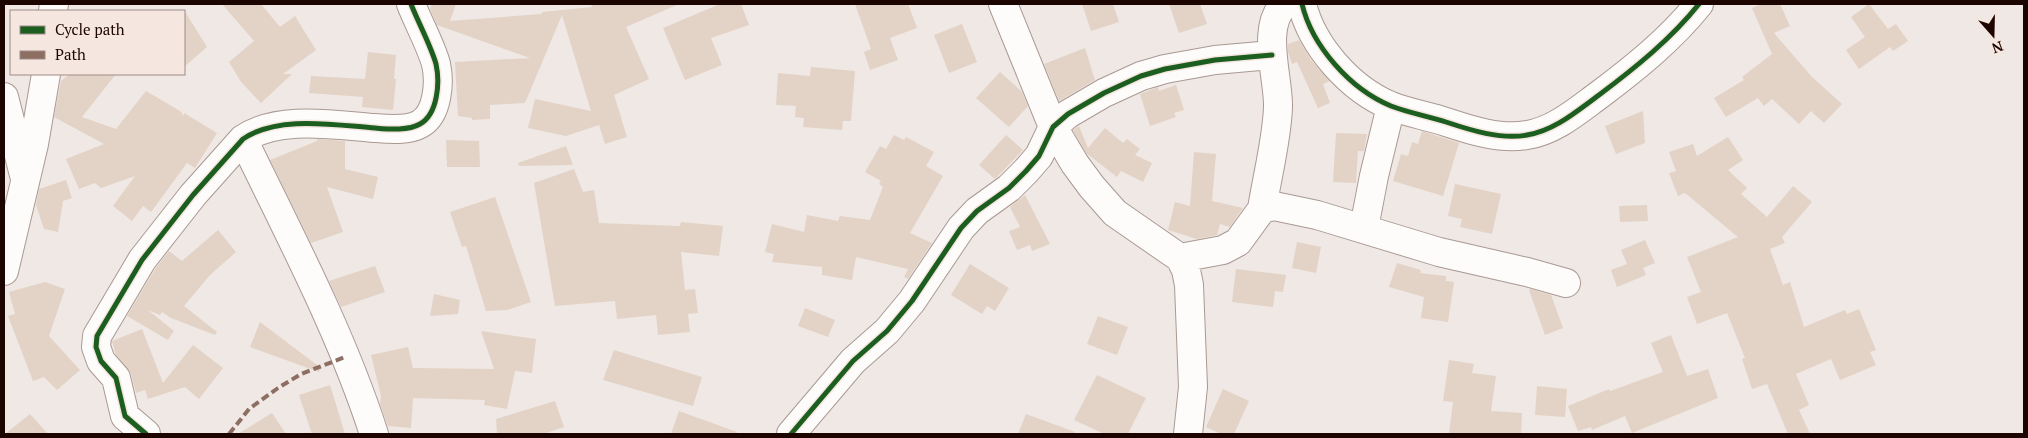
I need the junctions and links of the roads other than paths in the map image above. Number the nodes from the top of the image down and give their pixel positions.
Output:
1 (411, 4) edge
2 (1002, 4) edge
3 (1285, 4) edge
4 (1302, 4) edge
5 (1699, 4) edge
6 (1272, 55) junction
7 (46, 75) edge
8 (4, 97) edge
9 (1391, 106) junction
10 (1053, 127) junction
11 (244, 139) junction
12 (25, 181) junction
13 (1262, 209) junction
14 (1364, 228) junction
15 (1180, 258) junction
16 (4, 271) edge
17 (1566, 283) dead end
18 (146, 434) edge
19 (374, 434) edge
20 (791, 434) edge
21 (1188, 434) edge

1 - 11 street
2 - 10 street
3 - 6 street
4 - 9 street
5 - 9 street
6 - 10 street
6 - 13 street
7 - 12 street
8 - 12 street
9 - 14 street
10 - 15 street
10 - 20 street
11 - 18 street
11 - 19 street
12 - 16 street
13 - 14 street
13 - 15 street
14 - 17 street
15 - 21 street

